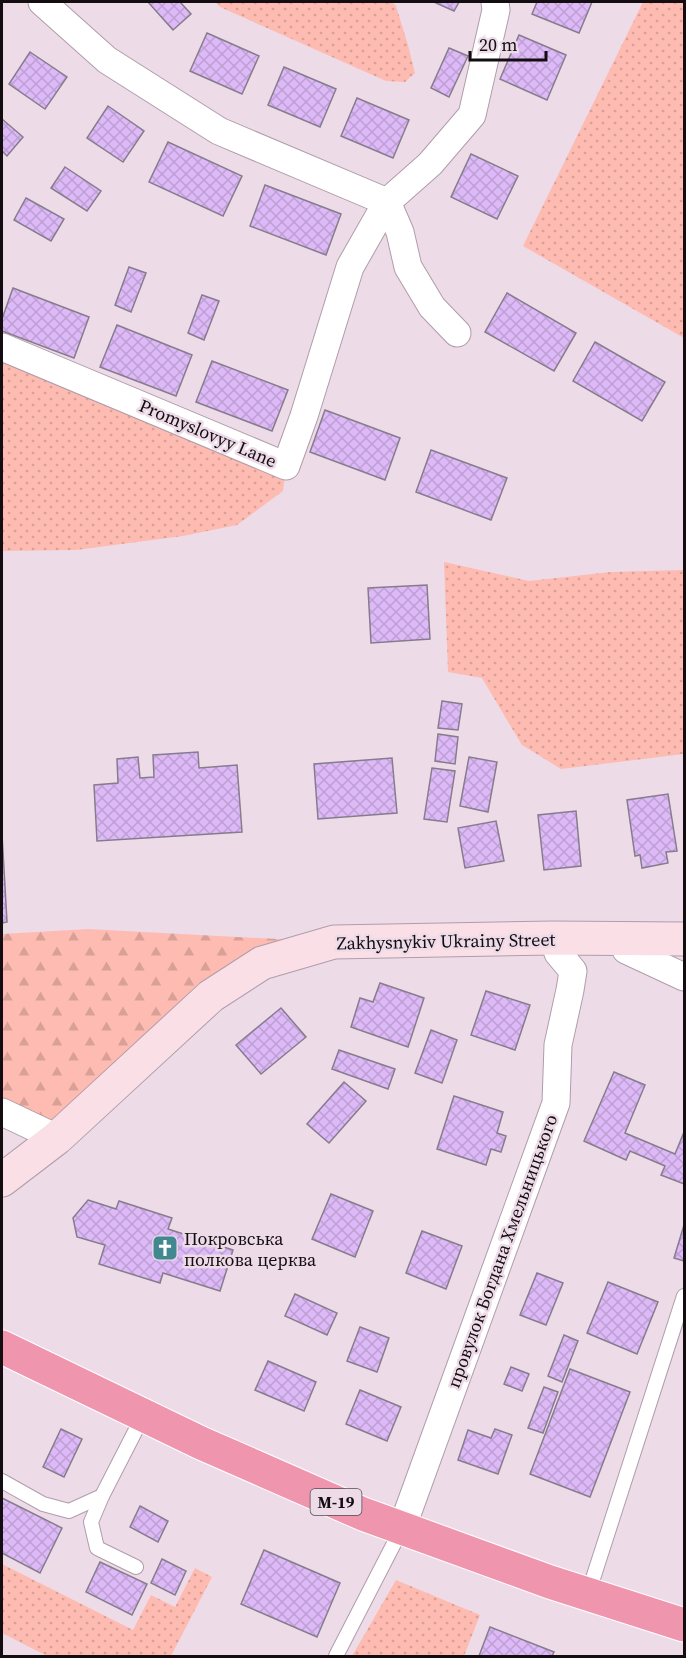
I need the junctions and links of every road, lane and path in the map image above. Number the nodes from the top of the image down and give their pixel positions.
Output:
1 (42, 2) edge
2 (495, 2) edge
3 (387, 202) junction
4 (457, 333) dead end
5 (2, 347) edge
6 (553, 938) junction
7 (622, 938) junction
8 (684, 939) edge
9 (684, 977) edge
10 (2, 1112) edge
11 (57, 1138) junction
12 (2, 1180) edge
13 (684, 1296) edge
14 (2, 1347) edge
15 (143, 1416) junction
16 (2, 1481) edge
17 (102, 1496) junction
18 (402, 1528) junction
19 (136, 1567) dead end
20 (588, 1594) junction
21 (684, 1625) edge
22 (336, 1656) edge

1 - 3 street
2 - 3 street, Promyslovyy Lane
3 - 4 street
3 - 5 street, Promyslovyy Lane
6 - 7 street, Zakhysnykiv Ukrainy Street
6 - 11 street, Zakhysnykiv Ukrainy Street
6 - 18 street, провулок Богдана Хмельницького
7 - 8 street, Zakhysnykiv Ukrainy Street
7 - 9 street
10 - 11 street
11 - 12 street, Zakhysnykiv Ukrainy Street
13 - 20 lane
14 - 15 highway, М-19
15 - 17 lane
15 - 18 highway, М-19
16 - 17 lane
17 - 19 lane
18 - 20 highway, М-19
18 - 22 lane
20 - 21 highway, М-19

